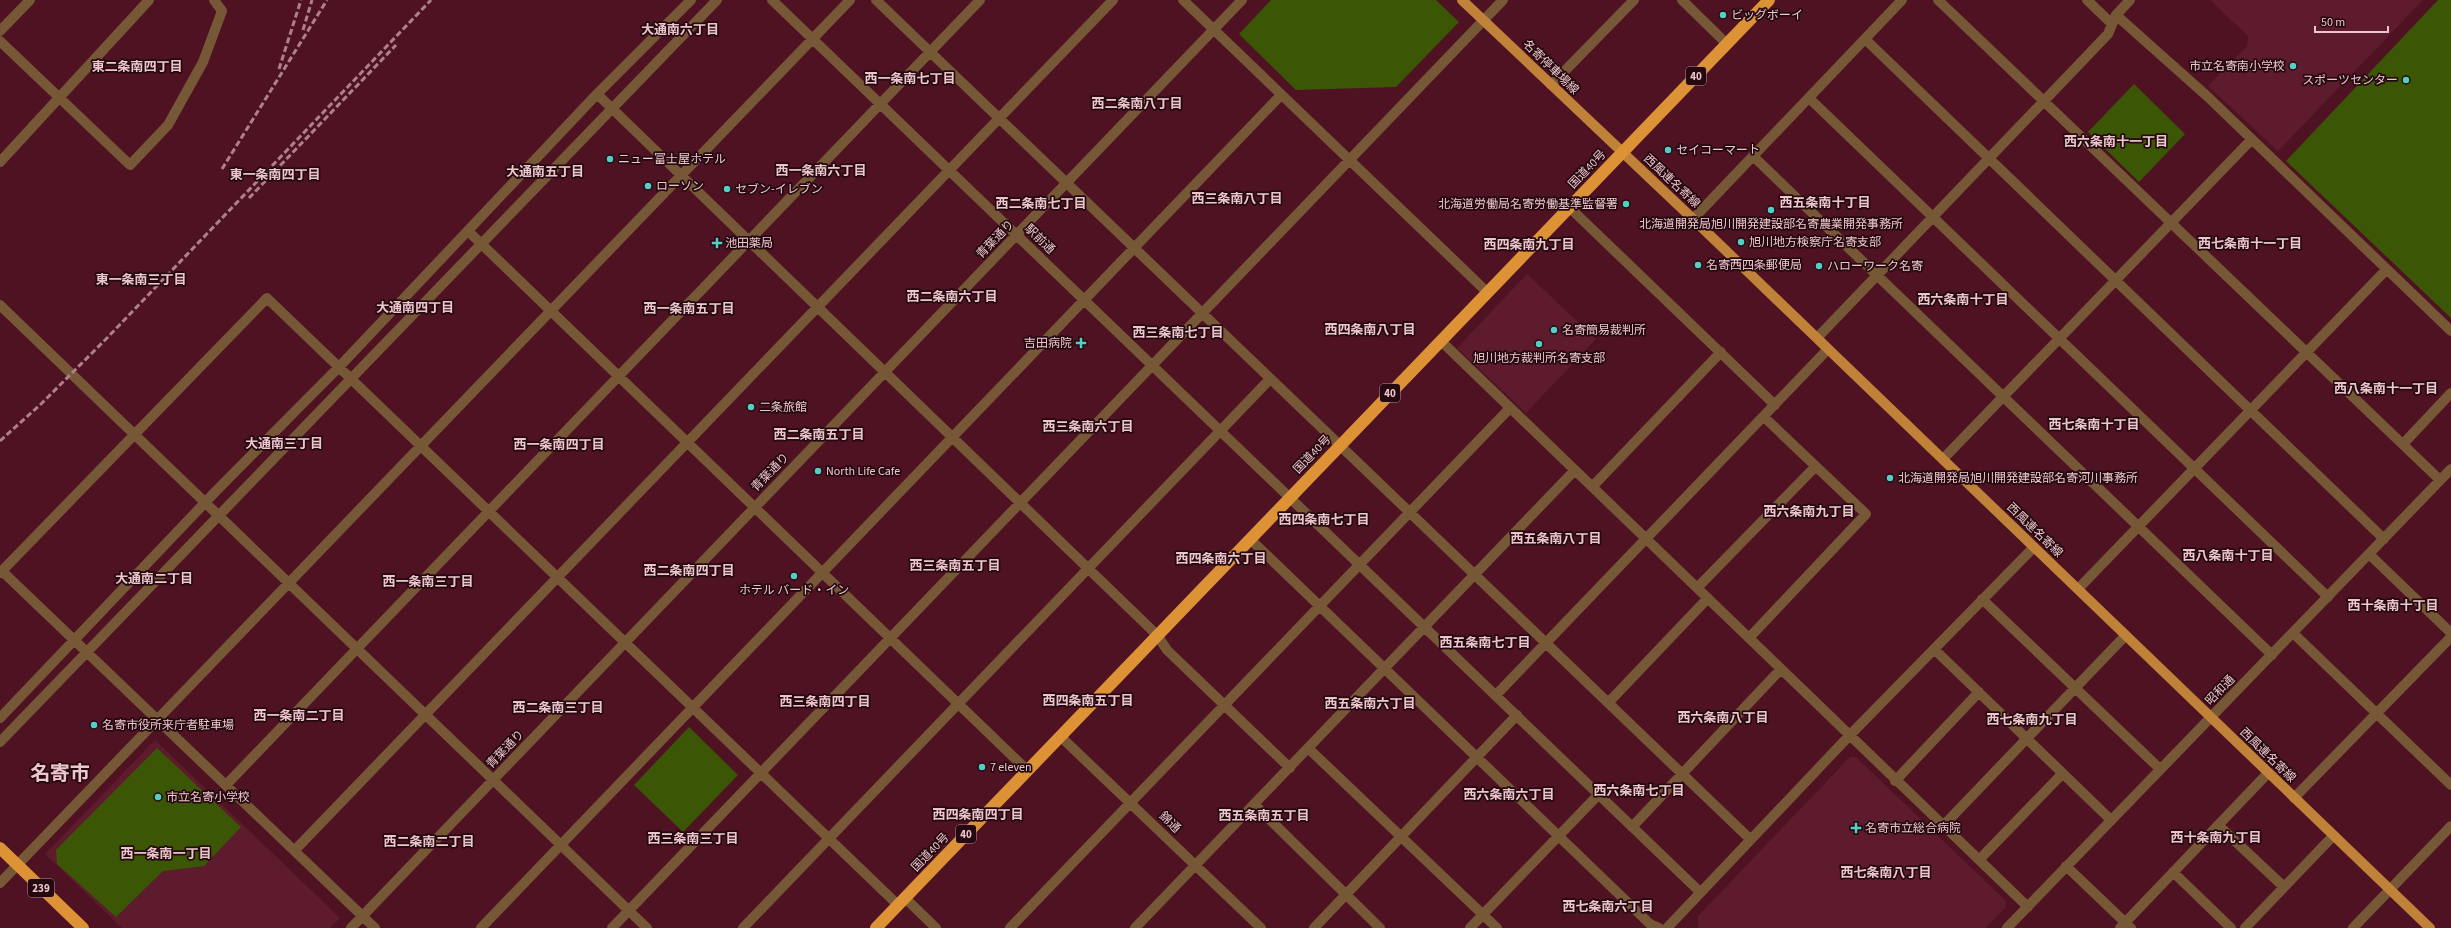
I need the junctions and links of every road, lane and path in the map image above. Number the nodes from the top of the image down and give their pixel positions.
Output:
1 (30, 0) edge
2 (149, 0) edge
3 (214, 0) edge
4 (690, 0) edge
5 (717, 0) edge
6 (772, 0) edge
7 (850, 0) edge
8 (876, 0) edge
9 (980, 0) edge
10 (1113, 0) edge
11 (1183, 0) edge
12 (1242, 0) edge
13 (1462, 0) edge
14 (1503, 0) edge
15 (1634, 0) edge
16 (1682, 0) edge
17 (1770, 0) edge
18 (1902, 0) edge
19 (1938, 0) edge
20 (2087, 0) edge
21 (2130, 0) edge
22 (2114, 19) junction
23 (1483, 21) junction
24 (1213, 29) junction
25 (0, 31) edge
26 (812, 39) junction
27 (1865, 39) junction
28 (0, 41) edge
29 (1727, 44) junction
30 (930, 52) junction
31 (1551, 85) junction
32 (597, 94) junction
33 (1281, 95) junction
34 (60, 97) junction
35 (1809, 98) junction
36 (2045, 100) junction
37 (880, 104) junction
38 (612, 108) junction
39 (999, 118) junction
40 (2252, 139) junction
41 (1622, 152) junction
42 (1754, 157) junction
43 (1989, 158) junction
44 (1350, 161) junction
45 (0, 162) edge
46 (949, 170) junction
47 (682, 175) junction
48 (1066, 184) junction
49 (1569, 207) junction
50 (1932, 217) junction
51 (1693, 219) junction
52 (2171, 223) junction
53 (468, 231) junction
54 (1017, 235) junction
55 (749, 240) junction
56 (482, 243) junction
57 (1135, 249) junction
58 (2386, 270) junction
59 (1877, 275) junction
60 (2116, 281) junction
61 (1487, 292) junction
62 (1085, 300) junction
63 (0, 305) edge
64 (818, 306) junction
65 (552, 310) junction
66 (1202, 313) junction
67 (2451, 331) edge
68 (1817, 338) junction
69 (2059, 339) junction
70 (1441, 341) junction
71 (1828, 349) junction
72 (1721, 352) junction
73 (2306, 353) junction
74 (1152, 365) junction
75 (339, 367) junction
76 (886, 373) junction
77 (619, 376) junction
78 (351, 379) junction
79 (1270, 379) junction
80 (2451, 393) edge
81 (2003, 397) junction
82 (1775, 405) junction
83 (1510, 408) junction
84 (2250, 412) junction
85 (1764, 417) junction
86 (1221, 431) junction
87 (135, 434) junction
88 (953, 437) junction
89 (687, 442) junction
90 (1340, 444) junction
91 (2403, 444) junction
92 (421, 446) junction
93 (1943, 459) junction
94 (1815, 467) junction
95 (2195, 469) junction
96 (2451, 469) edge
97 (1575, 470) junction
98 (2440, 480) junction
99 (1592, 487) junction
100 (1290, 497) junction
101 (206, 502) junction
102 (1021, 502) junction
103 (754, 507) junction
104 (489, 511) junction
105 (1409, 512) junction
106 (220, 515) junction
107 (2138, 528) junction
108 (1646, 538) junction
109 (1250, 539) junction
110 (2384, 539) junction
111 (2034, 547) junction
112 (2370, 554) junction
113 (1360, 564) junction
114 (1088, 568) junction
115 (1, 572) edge
116 (824, 573) junction
117 (1474, 574) junction
118 (556, 577) junction
119 (288, 583) junction
120 (1698, 588) junction
121 (2078, 589) junction
122 (2328, 597) junction
123 (1708, 598) junction
124 (1982, 599) junction
125 (1319, 606) junction
126 (1425, 626) junction
127 (2293, 633) junction
128 (2451, 633) edge
129 (1157, 635) junction
130 (2125, 636) junction
131 (2451, 637) edge
132 (891, 638) junction
133 (1749, 638) junction
134 (76, 640) junction
135 (1545, 642) junction
136 (624, 643) junction
137 (356, 648) junction
138 (1934, 650) junction
139 (87, 651) junction
140 (2272, 655) junction
141 (1384, 669) junction
142 (1781, 669) junction
143 (2074, 689) junction
144 (1979, 692) junction
145 (1496, 695) junction
146 (1608, 703) junction
147 (959, 704) junction
148 (1224, 705) junction
149 (692, 709) junction
150 (2376, 713) junction
151 (426, 714) junction
152 (1517, 715) junction
153 (0, 718) edge
154 (158, 718) junction
155 (2211, 718) junction
156 (1060, 736) junction
157 (1849, 736) junction
158 (2026, 738) junction
159 (0, 742) edge
160 (1308, 748) junction
161 (1476, 758) junction
162 (1290, 768) junction
163 (2160, 769) junction
164 (1027, 770) junction
165 (2268, 773) junction
166 (760, 774) junction
167 (1682, 774) junction
168 (2062, 774) junction
169 (493, 780) junction
170 (1895, 781) junction
171 (226, 785) junction
172 (2451, 785) edge
173 (1599, 794) junction
174 (2294, 798) junction
175 (1131, 802) junction
176 (1255, 805) junction
177 (2111, 820) junction
178 (2218, 825) junction
179 (1943, 826) junction
180 (2451, 826) edge
181 (1632, 827) junction
182 (1401, 836) junction
183 (1558, 836) junction
184 (2333, 836) junction
185 (828, 839) junction
186 (1750, 839) junction
187 (561, 844) junction
188 (0, 848) edge
189 (295, 850) junction
190 (1979, 860) junction
191 (18, 865) junction
192 (1196, 866) junction
193 (2066, 866) junction
194 (2173, 872) junction
195 (0, 883) edge
196 (2284, 887) junction
197 (2390, 890) junction
198 (1700, 892) junction
199 (1346, 895) junction
200 (901, 902) junction
201 (2028, 907) junction
202 (629, 910) junction
203 (1483, 914) junction
204 (363, 916) junction
205 (2126, 926) edge
206 (82, 928) edge
207 (351, 928) edge
208 (375, 928) edge
209 (481, 928) edge
210 (612, 928) edge
211 (648, 928) edge
212 (743, 928) edge
213 (876, 928) edge
214 (936, 928) edge
215 (1010, 928) edge
216 (1135, 928) edge
217 (1261, 928) edge
218 (1314, 928) edge
219 (1380, 928) edge
220 (1470, 928) edge
221 (1497, 928) edge
222 (1658, 928) edge
223 (1667, 928) edge
224 (2007, 928) edge
225 (2230, 928) edge
226 (2244, 928) edge
227 (2353, 928) edge
228 (2430, 928) edge

1 - 25 street
2 - 34 street
3 - 34 street
4 - 32 street
5 - 38 street
6 - 26 street, 駅前通
7 - 26 street
8 - 30 street
9 - 30 street
10 - 39 street
11 - 24 street
12 - 24 street, 青葉通り
13 - 23 main road, 名寄停車場線
14 - 23 street
15 - 31 street
16 - 29 street
17 - 29 highway, 国道40号 / 40
18 - 27 street
19 - 36 street
20 - 22 street
21 - 22 street
22 - 36 street
22 - 40 street
23 - 31 main road, 名寄停車場線
23 - 44 street
24 - 33 street
24 - 48 street, 青葉通り
26 - 37 street, 駅前通
26 - 47 street
27 - 35 street
27 - 43 street
28 - 34 street
29 - 41 highway, 国道40号 / 40
30 - 37 street
30 - 39 street
31 - 41 main road, 名寄停車場線
32 - 38 street
32 - 53 street
33 - 44 street
33 - 57 street
34 - 45 street
35 - 42 street
35 - 50 street
36 - 43 street
36 - 52 street
37 - 46 street, 駅前通
37 - 55 street
38 - 47 street
38 - 56 street
39 - 46 street
39 - 48 street
40 - 52 street
40 - 58 street
41 - 49 highway, 国道40号 / 40
41 - 51 main road, 西風連名寄線
42 - 51 street
42 - 59 street
43 - 50 street
43 - 60 street
44 - 61 street
44 - 66 street
46 - 54 street, 駅前通
46 - 64 street
47 - 55 street
47 - 65 street
48 - 54 street, 青葉通り
48 - 57 street
49 - 61 highway, 国道40号 / 40
49 - 72 street
50 - 59 street
50 - 69 street
51 - 68 main road, 西風連名寄線
52 - 60 street
52 - 73 street
53 - 56 street
53 - 75 street
54 - 62 street, 駅前通
54 - 76 street, 青葉通り
55 - 64 street
55 - 77 street
56 - 65 street
56 - 78 street
57 - 62 street
57 - 66 street
58 - 67 street
58 - 73 street
59 - 68 street
59 - 81 street
60 - 69 street
60 - 84 street
61 - 70 highway, 国道40号 / 40
62 - 74 street, 駅前通
62 - 88 street
63 - 87 street
64 - 76 street
64 - 89 street
65 - 77 street
65 - 92 street
66 - 74 street
66 - 79 street
68 - 71 main road, 西風連名寄線
69 - 81 street
69 - 95 street
70 - 83 street
70 - 90 highway, 国道40号 / 40
71 - 82 street
71 - 93 main road, 西風連名寄線
72 - 82 street
72 - 99 street
73 - 84 street
73 - 91 street
74 - 86 street, 駅前通
74 - 102 street
75 - 78 street
75 - 87 street
75 - 101 street
76 - 88 street
76 - 103 street, 青葉通り
77 - 89 street
77 - 104 street
78 - 92 street
78 - 106 street
79 - 86 street
79 - 90 street
80 - 91 street
81 - 93 street
81 - 107 street
82 - 85 street
83 - 97 street
83 - 105 street
84 - 95 street
84 - 110 street
85 - 94 street
85 - 108 street
86 - 100 street, 駅前通
86 - 114 street
87 - 101 street
87 - 115 street
88 - 102 street
88 - 116 street
89 - 103 street
89 - 118 street
90 - 100 highway, 国道40号 / 40
90 - 105 street
91 - 98 street
92 - 104 street
92 - 119 street
93 - 111 main road, 西風連名寄線
94 - 120 street
94 - 133 street
95 - 107 street
95 - 122 street
96 - 98 street, 昭和通
97 - 99 street
97 - 117 street
98 - 110 street, 昭和通
99 - 108 street
100 - 109 highway, 国道40号 / 40
100 - 113 street, 駅前通
101 - 106 street
101 - 134 street
102 - 114 street
102 - 132 street
103 - 116 street
103 - 136 street, 青葉通り
104 - 118 street
104 - 137 street
105 - 113 street
105 - 117 street
106 - 119 street
106 - 139 street
107 - 121 street
107 - 140 street
108 - 120 street
108 - 135 street
109 - 125 street
109 - 129 highway, 国道40号 / 40
110 - 112 street, 昭和通
111 - 121 main road, 西風連名寄線
111 - 124 street
112 - 122 street, 昭和通
112 - 128 street
113 - 125 street
113 - 126 street, 駅前通
114 - 129 street
114 - 147 street
115 - 134 street
116 - 132 street
116 - 149 street
117 - 126 street
117 - 135 street
118 - 136 street
118 - 151 street
119 - 137 street
119 - 154 street
120 - 123 street
121 - 130 main road, 西風連名寄線
122 - 127 street, 昭和通
123 - 133 street
123 - 146 street
124 - 138 street
124 - 143 street
125 - 141 street
125 - 148 street
126 - 141 street
126 - 145 street, 駅前通
127 - 140 street, 昭和通
127 - 150 street
129 - 148 street
129 - 156 highway, 国道40号 / 40
130 - 143 street
130 - 155 main road, 西風連名寄線
131 - 150 street
132 - 147 street
132 - 166 street
133 - 142 street
134 - 139 street
134 - 153 street
135 - 145 street
135 - 146 street
136 - 149 street
136 - 169 street, 青葉通り
137 - 151 street
137 - 171 street
138 - 144 street
138 - 157 street
139 - 154 street
139 - 159 street
140 - 155 street, 昭和通
141 - 160 street
141 - 161 street
142 - 157 street
142 - 167 street
143 - 158 street
143 - 163 street
144 - 158 street
144 - 170 street
145 - 152 street, 駅前通
146 - 167 street
147 - 164 street
147 - 185 street
148 - 162 street
148 - 175 street
149 - 166 street
149 - 187 street
150 - 172 street
150 - 174 street
151 - 169 street
151 - 189 street
152 - 161 street
152 - 173 street, 駅前通
154 - 171 street
154 - 191 street
155 - 163 street, 昭和通
155 - 165 main road, 西風連名寄線
156 - 164 highway, 国道40号 / 40
156 - 175 street, 錦通
157 - 170 street
157 - 186 street
158 - 168 street
158 - 179 street
160 - 162 street
160 - 182 street
161 - 182 street
161 - 183 street
162 - 176 street
163 - 177 street, 昭和通
164 - 200 highway, 国道40号 / 40
165 - 174 main road, 西風連名寄線
165 - 178 street
166 - 185 street
166 - 202 street
167 - 181 street
167 - 186 street
168 - 177 street
168 - 190 street
169 - 187 street
169 - 204 street, 青葉通り
170 - 179 street
171 - 189 street
173 - 181 street, 駅前通
173 - 183 street
174 - 184 main road, 西風連名寄線
175 - 192 street, 錦通
175 - 215 street
176 - 192 street
176 - 199 street
177 - 193 street, 昭和通
178 - 194 street
178 - 196 street
179 - 190 street
180 - 197 street
181 - 198 street, 駅前通
182 - 199 street
182 - 203 street
183 - 203 street
183 - 222 street
184 - 196 street
184 - 197 main road, 西風連名寄線
185 - 200 street
185 - 212 street
186 - 198 street
187 - 202 street
187 - 209 street
188 - 191 highway, 239
189 - 204 street
190 - 201 street
191 - 195 street
191 - 206 highway, 239
192 - 216 street
192 - 217 street, 錦通
193 - 201 street, 昭和通
193 - 205 street
194 - 205 street
194 - 225 street
196 - 226 street
197 - 227 street
197 - 228 main road, 西風連名寄線
198 - 223 street
199 - 218 street
199 - 219 street
200 - 213 highway, 国道40号 / 40
200 - 214 street
201 - 224 street, 昭和通
202 - 210 street
202 - 211 street
203 - 220 street
203 - 221 street
204 - 207 street, 青葉通り
204 - 208 street

